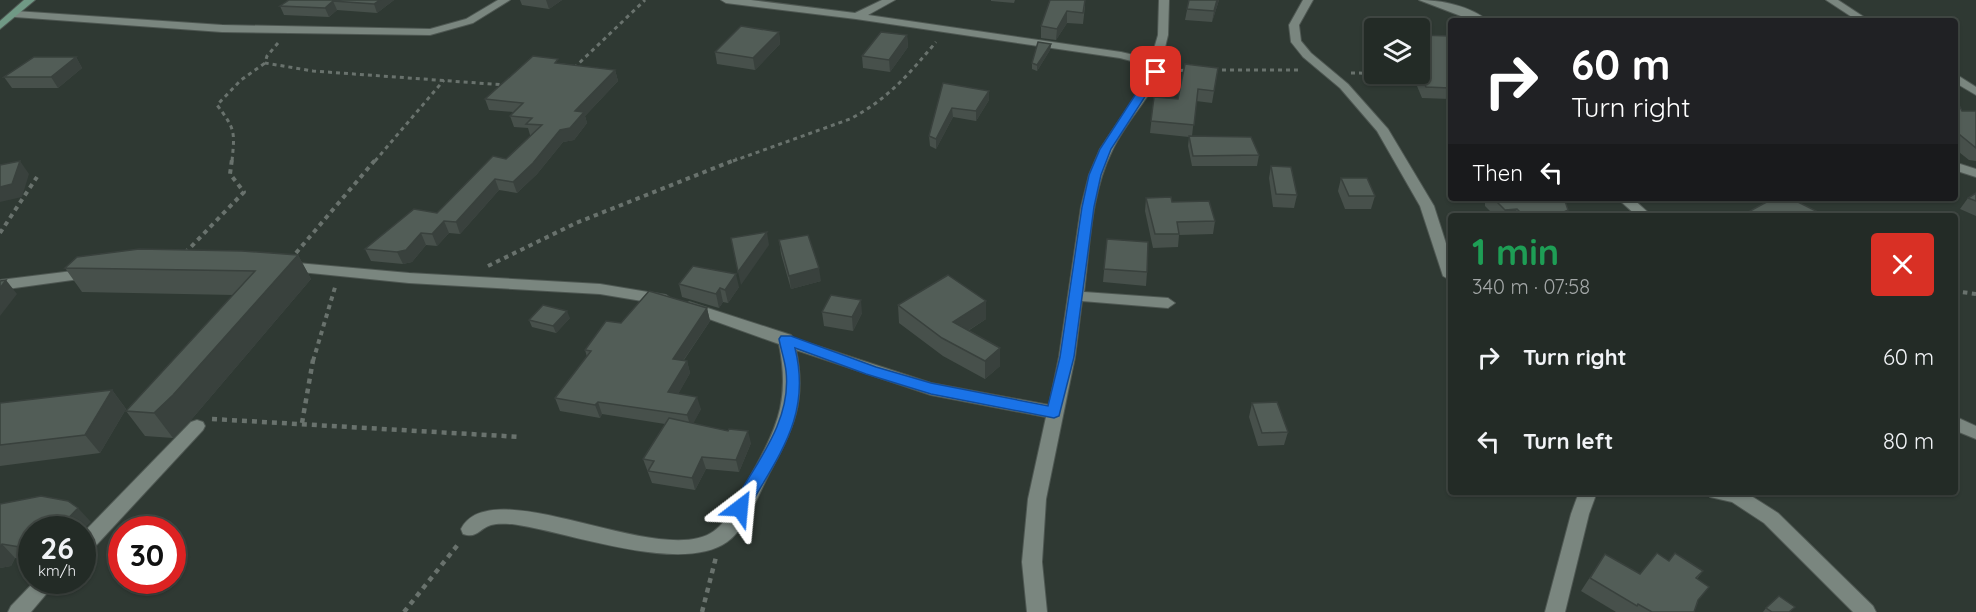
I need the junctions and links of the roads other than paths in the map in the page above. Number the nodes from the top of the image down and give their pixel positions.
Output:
1 (30, 0) edge
2 (505, 0) edge
3 (726, 0) edge
4 (890, 0) edge
5 (1164, 0) edge
6 (1308, 0) edge
7 (1424, 0) edge
8 (1831, 0) edge
9 (15, 14) junction
10 (856, 16) junction
11 (1476, 18) edge
12 (1860, 18) edge
13 (0, 26) edge
14 (1156, 68) junction
15 (1958, 79) edge
16 (1976, 92) edge
17 (1958, 167) edge
18 (1976, 173) edge
19 (1628, 201) edge
20 (1642, 213) edge
21 (279, 267) edge
22 (1448, 270) edge
23 (108, 272) edge
24 (0, 285) edge
25 (1077, 296) junction
26 (1168, 303) dead end
27 (786, 339) junction
28 (1054, 412) junction
29 (1958, 424) edge
30 (197, 426) road end
31 (1976, 433) edge
32 (1587, 495) edge
33 (1732, 495) edge
34 (470, 529) road end
35 (96, 532) edge
36 (35, 594) edge
37 (18, 612) edge
38 (1037, 612) edge
39 (1555, 612) edge
40 (1866, 612) edge

1 - 9 main road
2 - 9 street
3 - 10 street
4 - 10 street
5 - 14 street
6 - 22 street
7 - 11 street
8 - 12 street
9 - 13 main road
10 - 14 street
14 - 25 street
15 - 16 street
17 - 18 street
19 - 20 street
21 - 27 street
23 - 24 street
25 - 26 street
25 - 28 street
27 - 28 street
27 - 34 street
28 - 38 street
29 - 31 street
30 - 35 street
32 - 39 street
33 - 40 street
36 - 37 street

